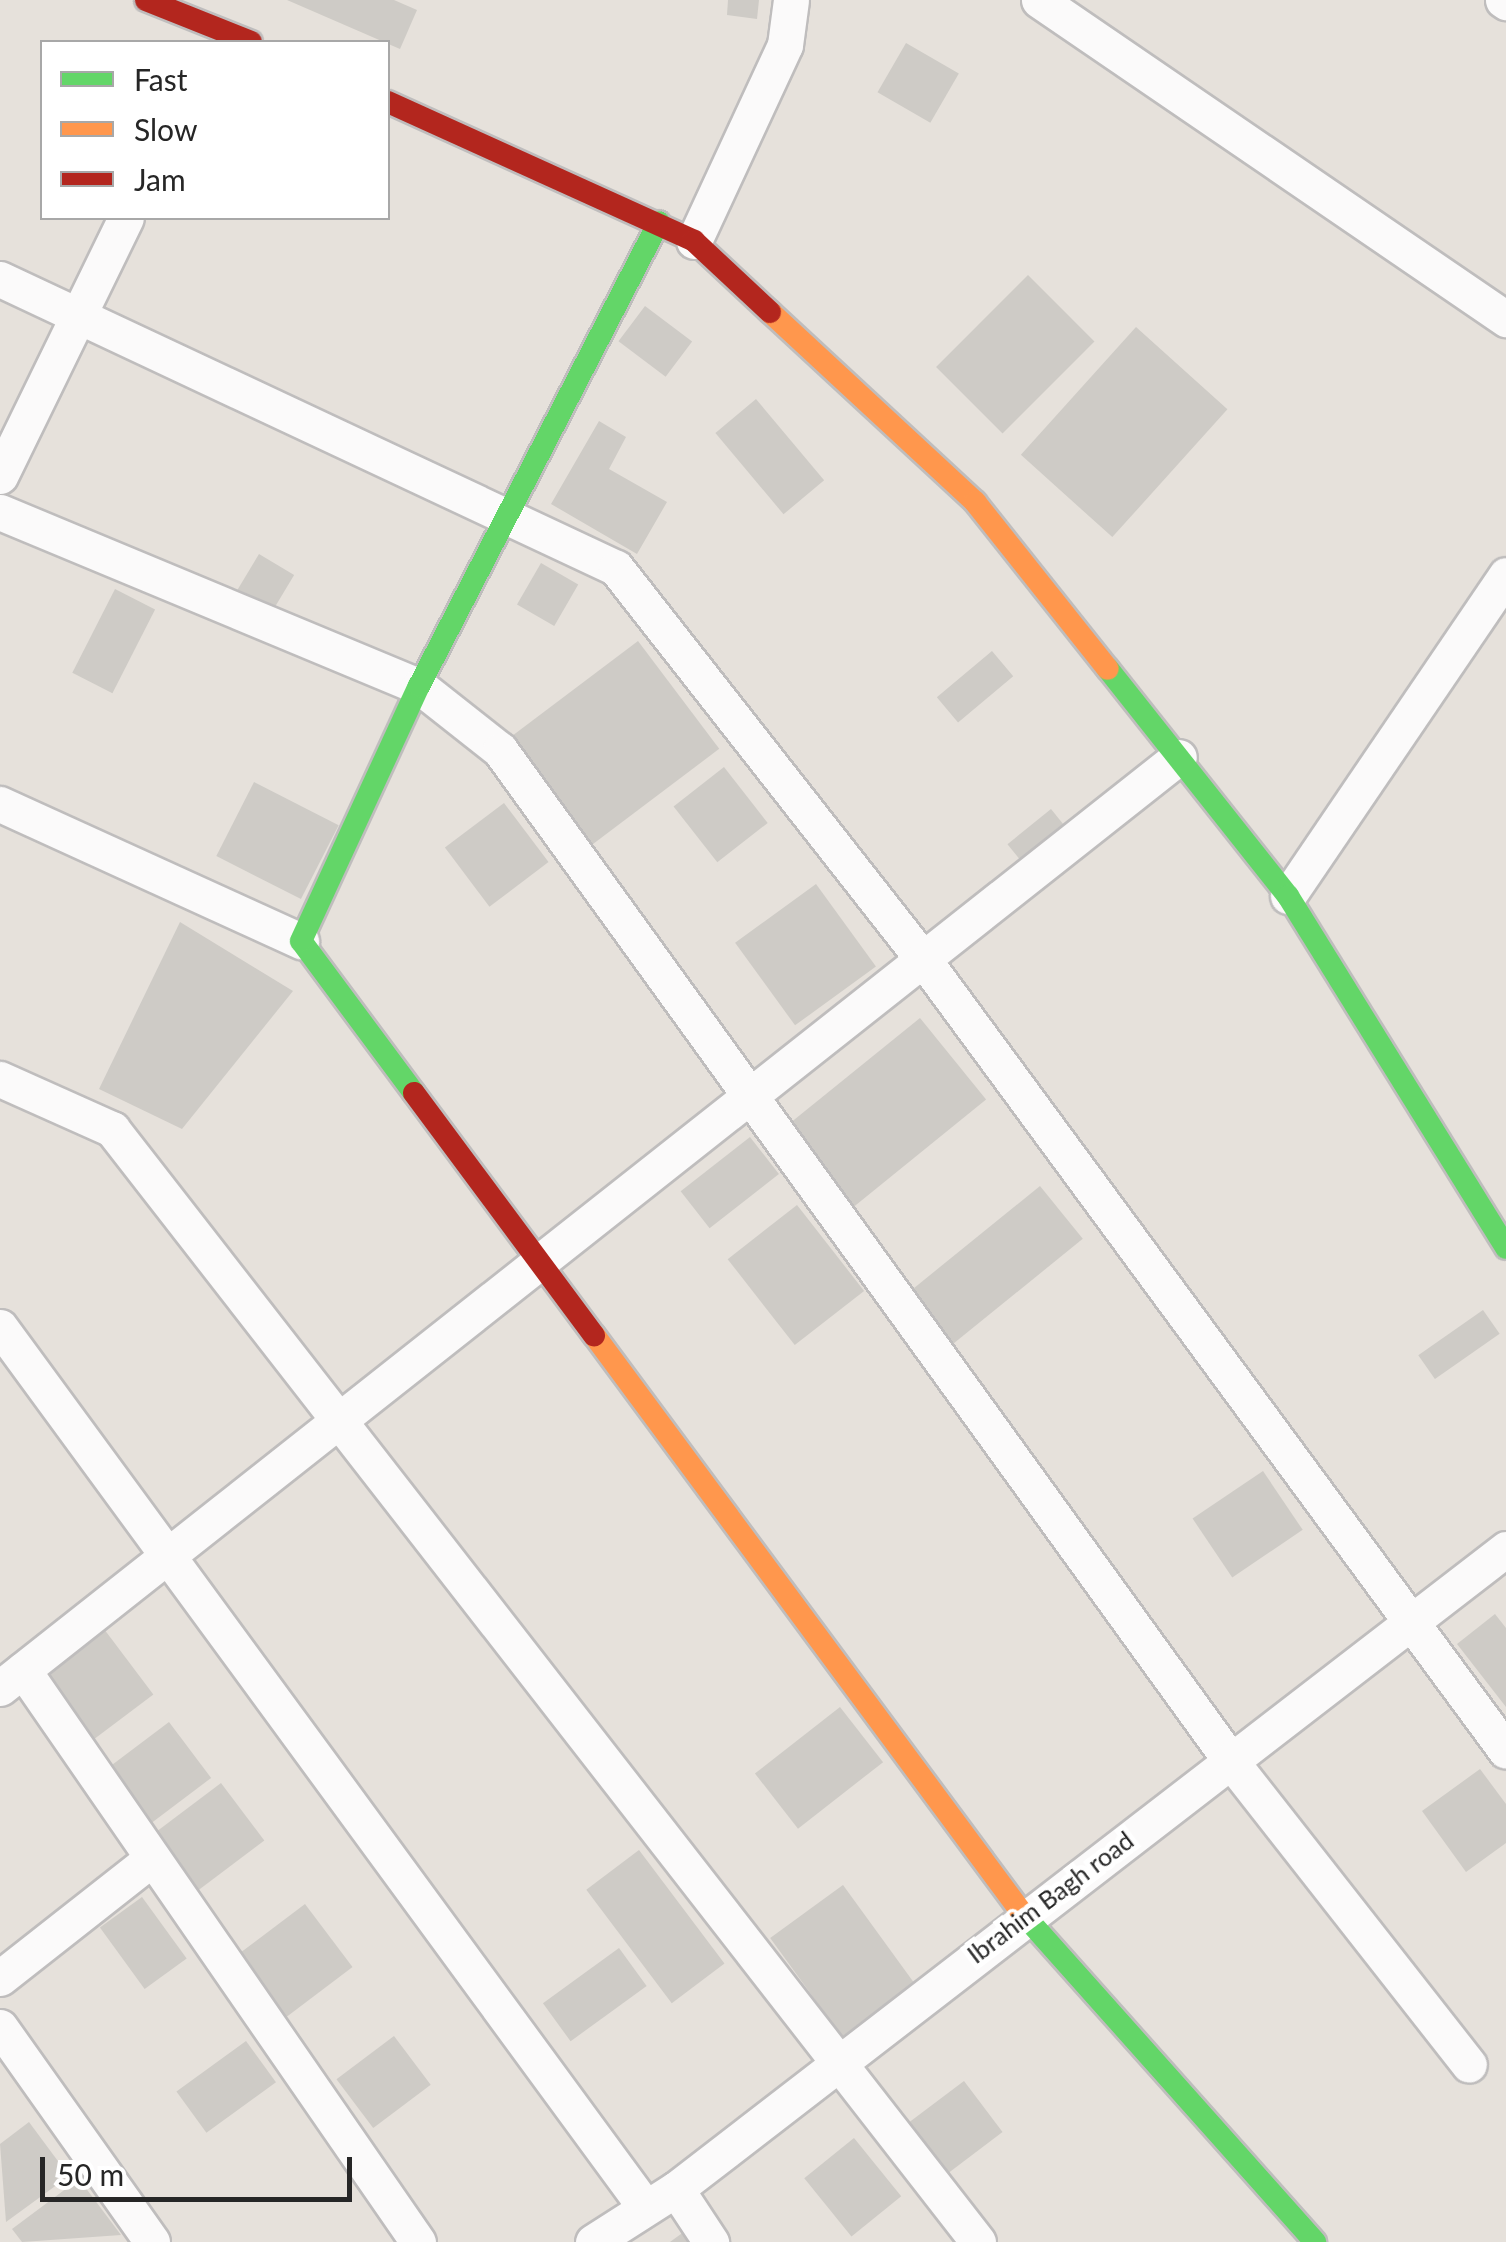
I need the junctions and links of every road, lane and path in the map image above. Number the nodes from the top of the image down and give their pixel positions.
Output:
1 (146, 0) edge
2 (791, 0) edge
3 (1039, 0) edge
4 (214, 35) edge
5 (240, 40) edge
6 (390, 103) edge
7 (125, 220) edge
8 (659, 222) junction
9 (694, 241) junction
10 (0, 279) edge
11 (80, 314) junction
12 (1506, 319) edge
13 (0, 476) edge
14 (0, 512) edge
15 (513, 512) junction
16 (1506, 574) edge
17 (420, 686) junction
18 (1179, 757) junction
19 (0, 804) edge
20 (1288, 896) junction
21 (301, 941) junction
22 (923, 959) junction
23 (0, 1080) edge
24 (747, 1098) junction
25 (1504, 1239) edge
26 (543, 1259) junction
27 (0, 1327) edge
28 (339, 1420) junction
29 (1506, 1548) edge
30 (171, 1553) junction
31 (1411, 1621) junction
32 (11, 1679) edge
33 (1506, 1751) edge
34 (1230, 1760) junction
35 (150, 1860) junction
36 (1025, 1917) junction
37 (0, 1978) edge
38 (0, 2027) edge
39 (838, 2060) junction
40 (1469, 2064) dead end
41 (676, 2189) junction
42 (642, 2203) junction
43 (152, 2242) edge
44 (418, 2242) edge
45 (594, 2242) edge
46 (710, 2242) edge
47 (978, 2242) edge
48 (1315, 2242) edge

1 - 4 street
2 - 9 street
3 - 12 street
4 - 5 street
6 - 8 street
7 - 11 street
8 - 9 street
8 - 15 street
9 - 18 street
10 - 11 street
11 - 13 street
11 - 15 street
14 - 17 street
15 - 17 street
15 - 22 street
16 - 20 street
17 - 21 street
17 - 24 street
18 - 20 street
18 - 22 street
19 - 21 street
20 - 25 street
21 - 26 street
22 - 24 street
22 - 31 street
23 - 28 street
24 - 26 street
24 - 34 street
26 - 28 street
26 - 36 street
27 - 30 street
28 - 30 street
28 - 39 street
29 - 31 street, Ibrahim Bagh road
30 - 32 street
30 - 42 street
31 - 33 street
31 - 34 street, Ibrahim Bagh road
32 - 35 street
34 - 36 street, Ibrahim Bagh road
34 - 40 street
35 - 37 street
35 - 44 street
36 - 39 street, Ibrahim Bagh road
36 - 48 street
38 - 43 street
39 - 41 street, Ibrahim Bagh road
39 - 47 street
41 - 42 street, Ibrahim Bagh road
41 - 46 street
42 - 45 street, Ibrahim Bagh road

